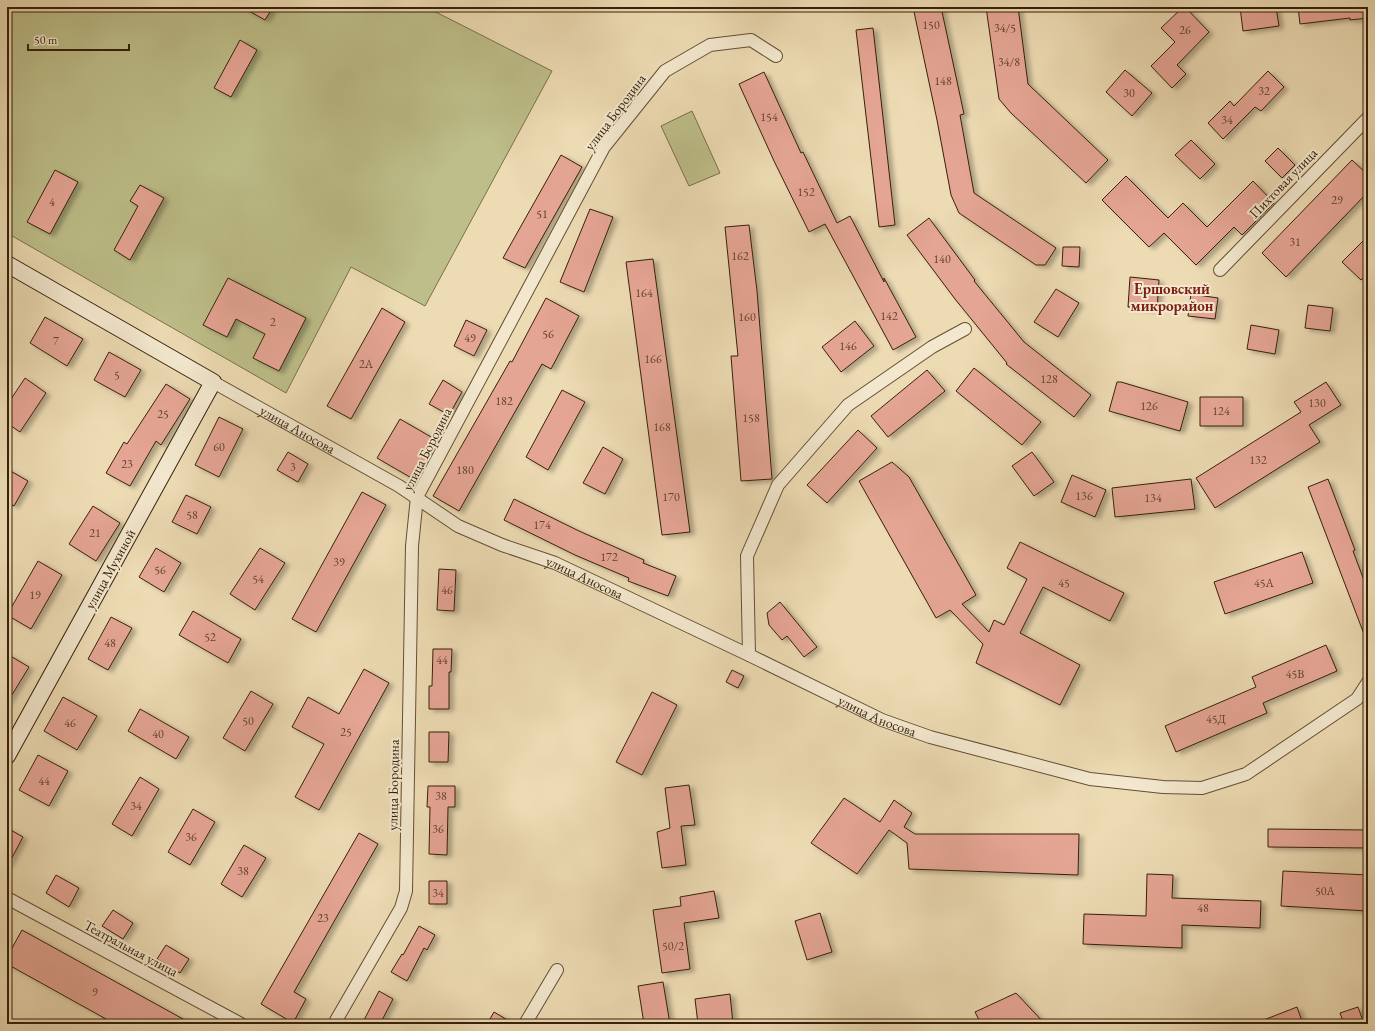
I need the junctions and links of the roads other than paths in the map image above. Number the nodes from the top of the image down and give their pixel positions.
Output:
1 (776, 56) dead end
2 (1368, 118) edge
3 (7, 264) edge
4 (1220, 270) dead end
5 (965, 329) dead end
6 (213, 382) junction
7 (417, 497) junction
8 (749, 655) junction
9 (1368, 682) edge
10 (7, 756) edge
11 (7, 898) edge
12 (557, 970) dead end
13 (241, 1024) edge
14 (334, 1024) edge
15 (525, 1024) edge

1 - 7 street, улица Бородина
2 - 4 street, Пихтовая улица
3 - 6 street, улица Аносова
5 - 8 street
6 - 7 street, улица Аносова
6 - 10 street, улица Мухиной
7 - 8 street, улица Аносова
7 - 14 street, улица Бородина
8 - 9 street, улица Аносова
11 - 13 street, Театральная улица
12 - 15 street

